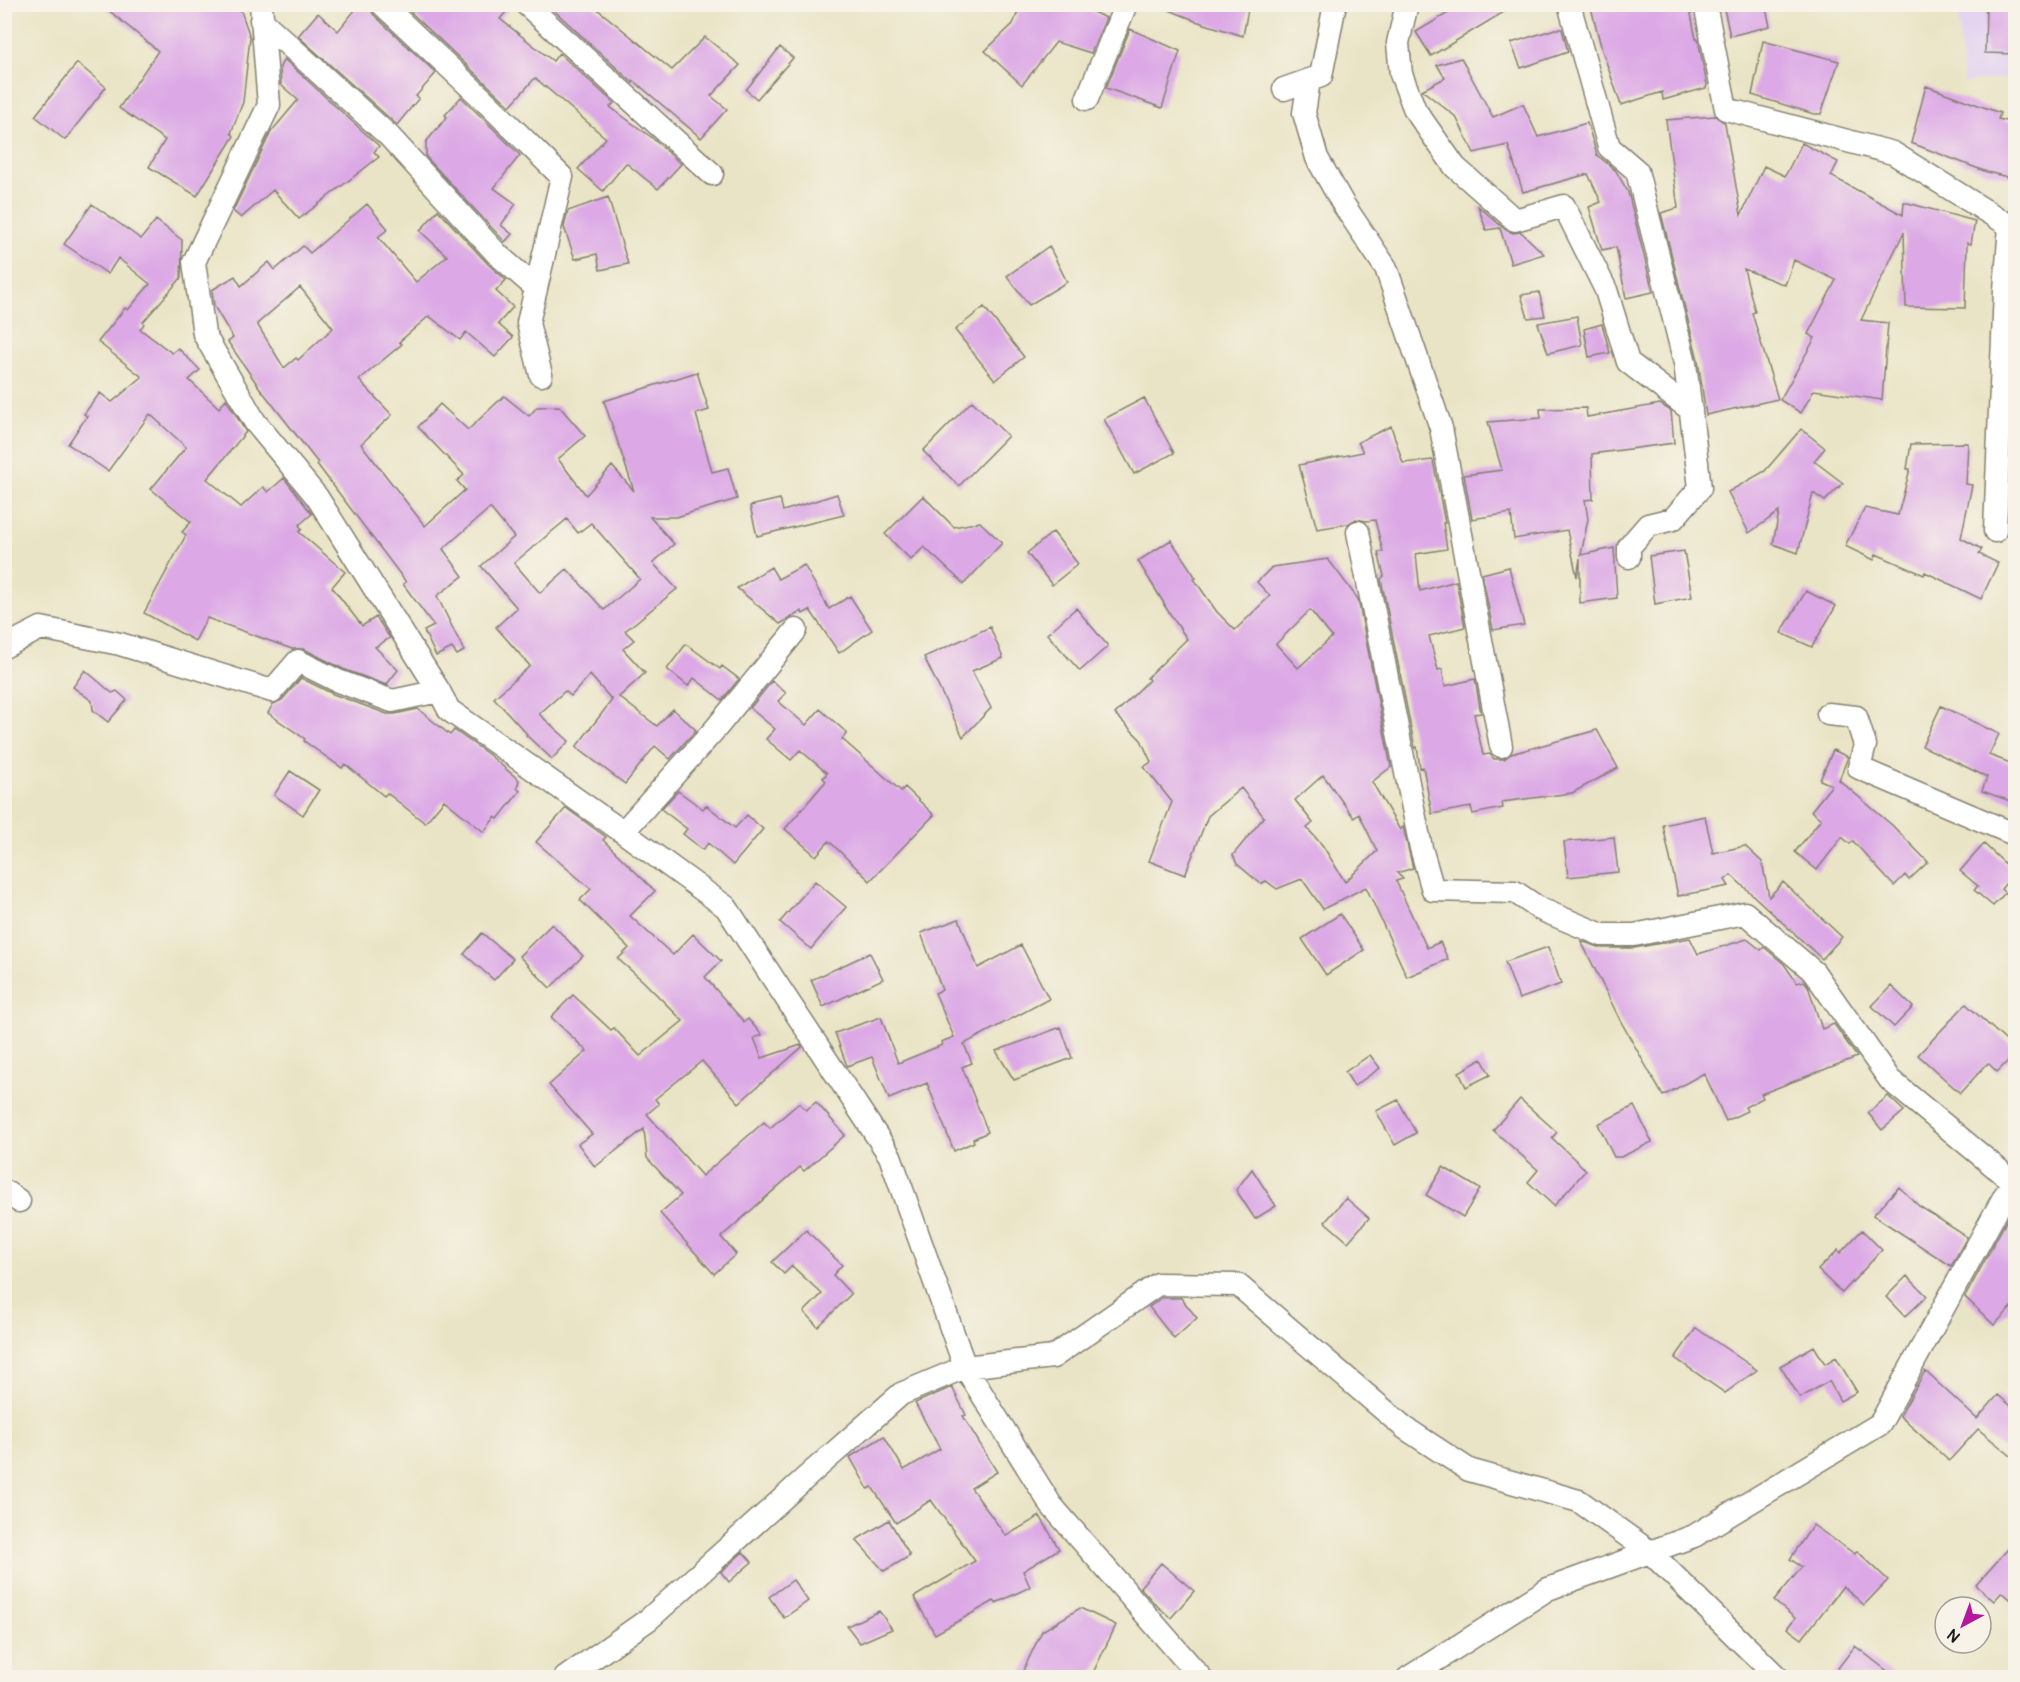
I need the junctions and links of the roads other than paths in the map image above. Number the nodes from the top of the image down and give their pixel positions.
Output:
1 (382, 4) edge
2 (526, 4) edge
3 (1126, 4) edge
4 (1335, 4) edge
5 (1407, 4) edge
6 (1569, 4) edge
7 (1705, 4) edge
8 (261, 12) edge
9 (1309, 80) junction
10 (1284, 88) dead end
11 (1088, 99) dead end
12 (712, 174) dead end
13 (536, 288) junction
14 (2010, 290) edge
15 (541, 375) dead end
16 (1691, 410) junction
17 (1995, 531) dead end
18 (1358, 532) dead end
19 (1629, 557) dead end
20 (796, 630) dead end
21 (4, 647) edge
22 (439, 691) junction
23 (1828, 714) dead end
24 (1501, 746) dead end
25 (623, 832) junction
26 (2016, 835) edge
27 (2014, 1178) edge
28 (965, 1367) junction
29 (1650, 1551) junction
30 (565, 1677) edge
31 (1201, 1677) edge
32 (1408, 1677) edge
33 (1778, 1677) edge

1 - 13 street
2 - 12 street
3 - 11 street
4 - 9 street
5 - 16 street
6 - 16 street
7 - 14 street
8 - 13 street
8 - 22 street
9 - 10 street
9 - 24 street
13 - 15 street
14 - 17 street
16 - 19 street
18 - 27 street
20 - 25 street
21 - 22 street
22 - 25 street
23 - 26 street
25 - 28 street
27 - 29 street
28 - 29 street
28 - 30 street
28 - 31 street
29 - 32 street
29 - 33 street

